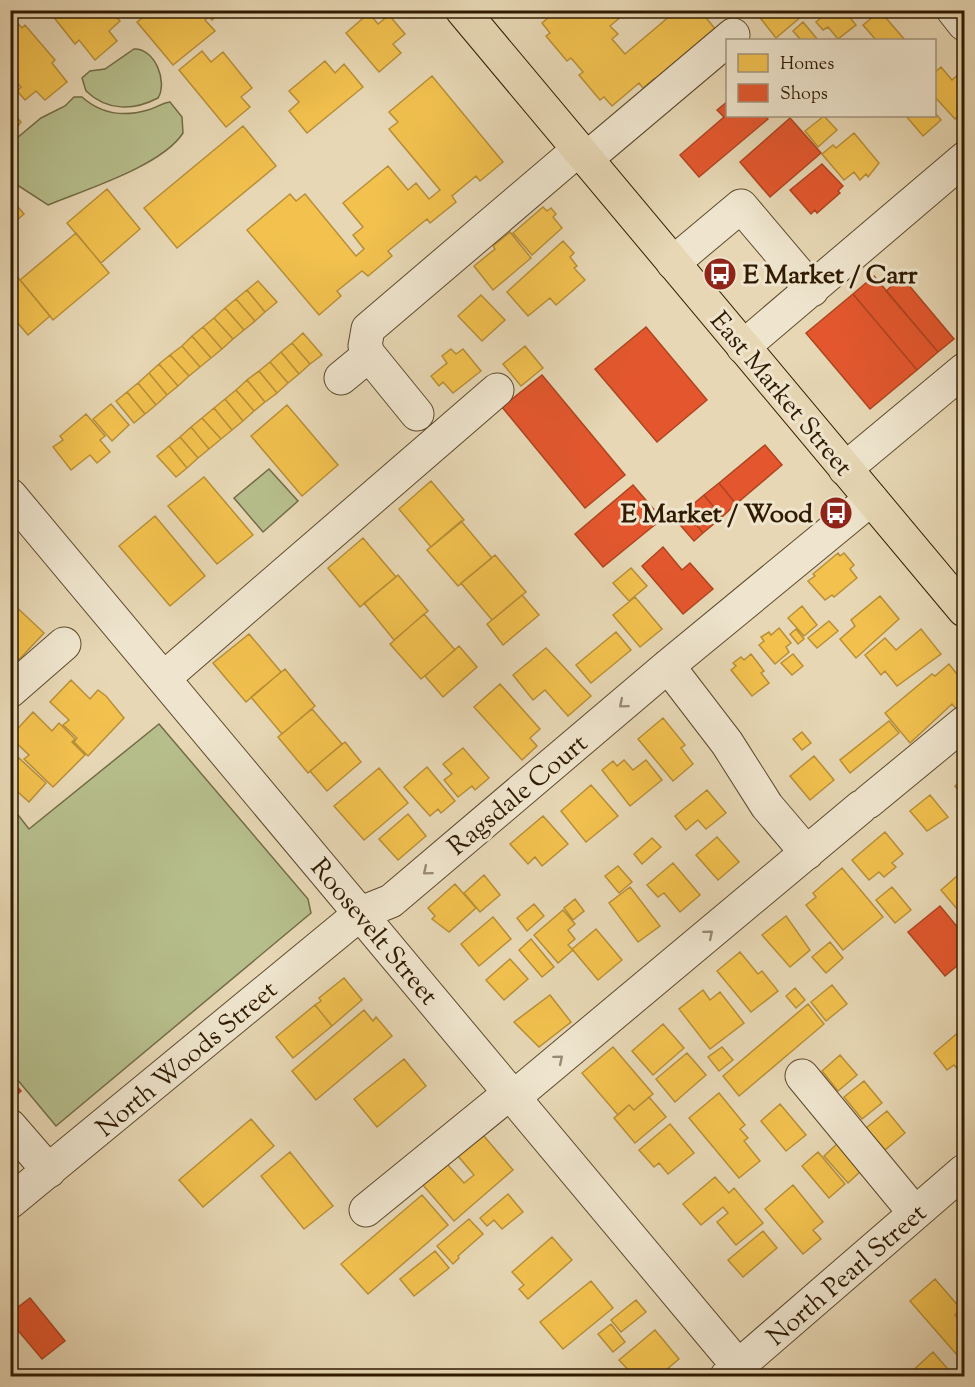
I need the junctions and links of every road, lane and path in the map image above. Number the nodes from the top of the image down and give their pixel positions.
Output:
1 (462, 10) edge
2 (953, 10) edge
3 (964, 24) edge
4 (733, 35) dead end
5 (728, 39) edge
6 (726, 41) edge
7 (582, 154) junction
8 (964, 159) edge
9 (673, 262) junction
10 (812, 290) junction
11 (743, 347) junction
12 (369, 355) junction
13 (964, 370) edge
14 (341, 378) dead end
15 (497, 390) dead end
16 (417, 414) dead end
17 (845, 469) junction
18 (10, 495) edge
19 (871, 499) junction
20 (964, 610) edge
21 (64, 644) dead end
22 (668, 666) junction
23 (164, 678) junction
24 (10, 691) edge
25 (964, 723) edge
26 (807, 853) junction
27 (361, 913) junction
28 (802, 1076) dead end
29 (512, 1094) junction
30 (10, 1126) edge
31 (49, 1171) junction
32 (964, 1171) edge
33 (10, 1202) edge
34 (366, 1210) dead end
35 (915, 1213) junction
36 (733, 1372) edge

1 - 7 main road, East Market Street
2 - 3 street
4 - 5 street
6 - 7 street
7 - 9 main road, East Market Street
7 - 12 street
8 - 10 street
9 - 10 street
9 - 11 main road, East Market Street
10 - 11 street
11 - 17 main road, East Market Street
12 - 14 street
12 - 16 street
13 - 17 street
15 - 23 street
17 - 19 main road, East Market Street
18 - 23 street, Roosevelt Street
19 - 20 main road, East Market Street
19 - 22 street, Ragsdale Court
21 - 24 street
22 - 26 street
22 -> 27 street, Ragsdale Court
23 - 27 street, Roosevelt Street
25 - 26 street
29 -> 26 street
27 - 29 street, Roosevelt Street
27 - 31 street, North Woods Street
28 - 35 street
29 - 34 street
29 - 36 street, Roosevelt Street
30 - 31 street
31 - 33 street, North Woods Street
32 - 35 street, North Pearl Street
35 - 36 street, North Pearl Street

